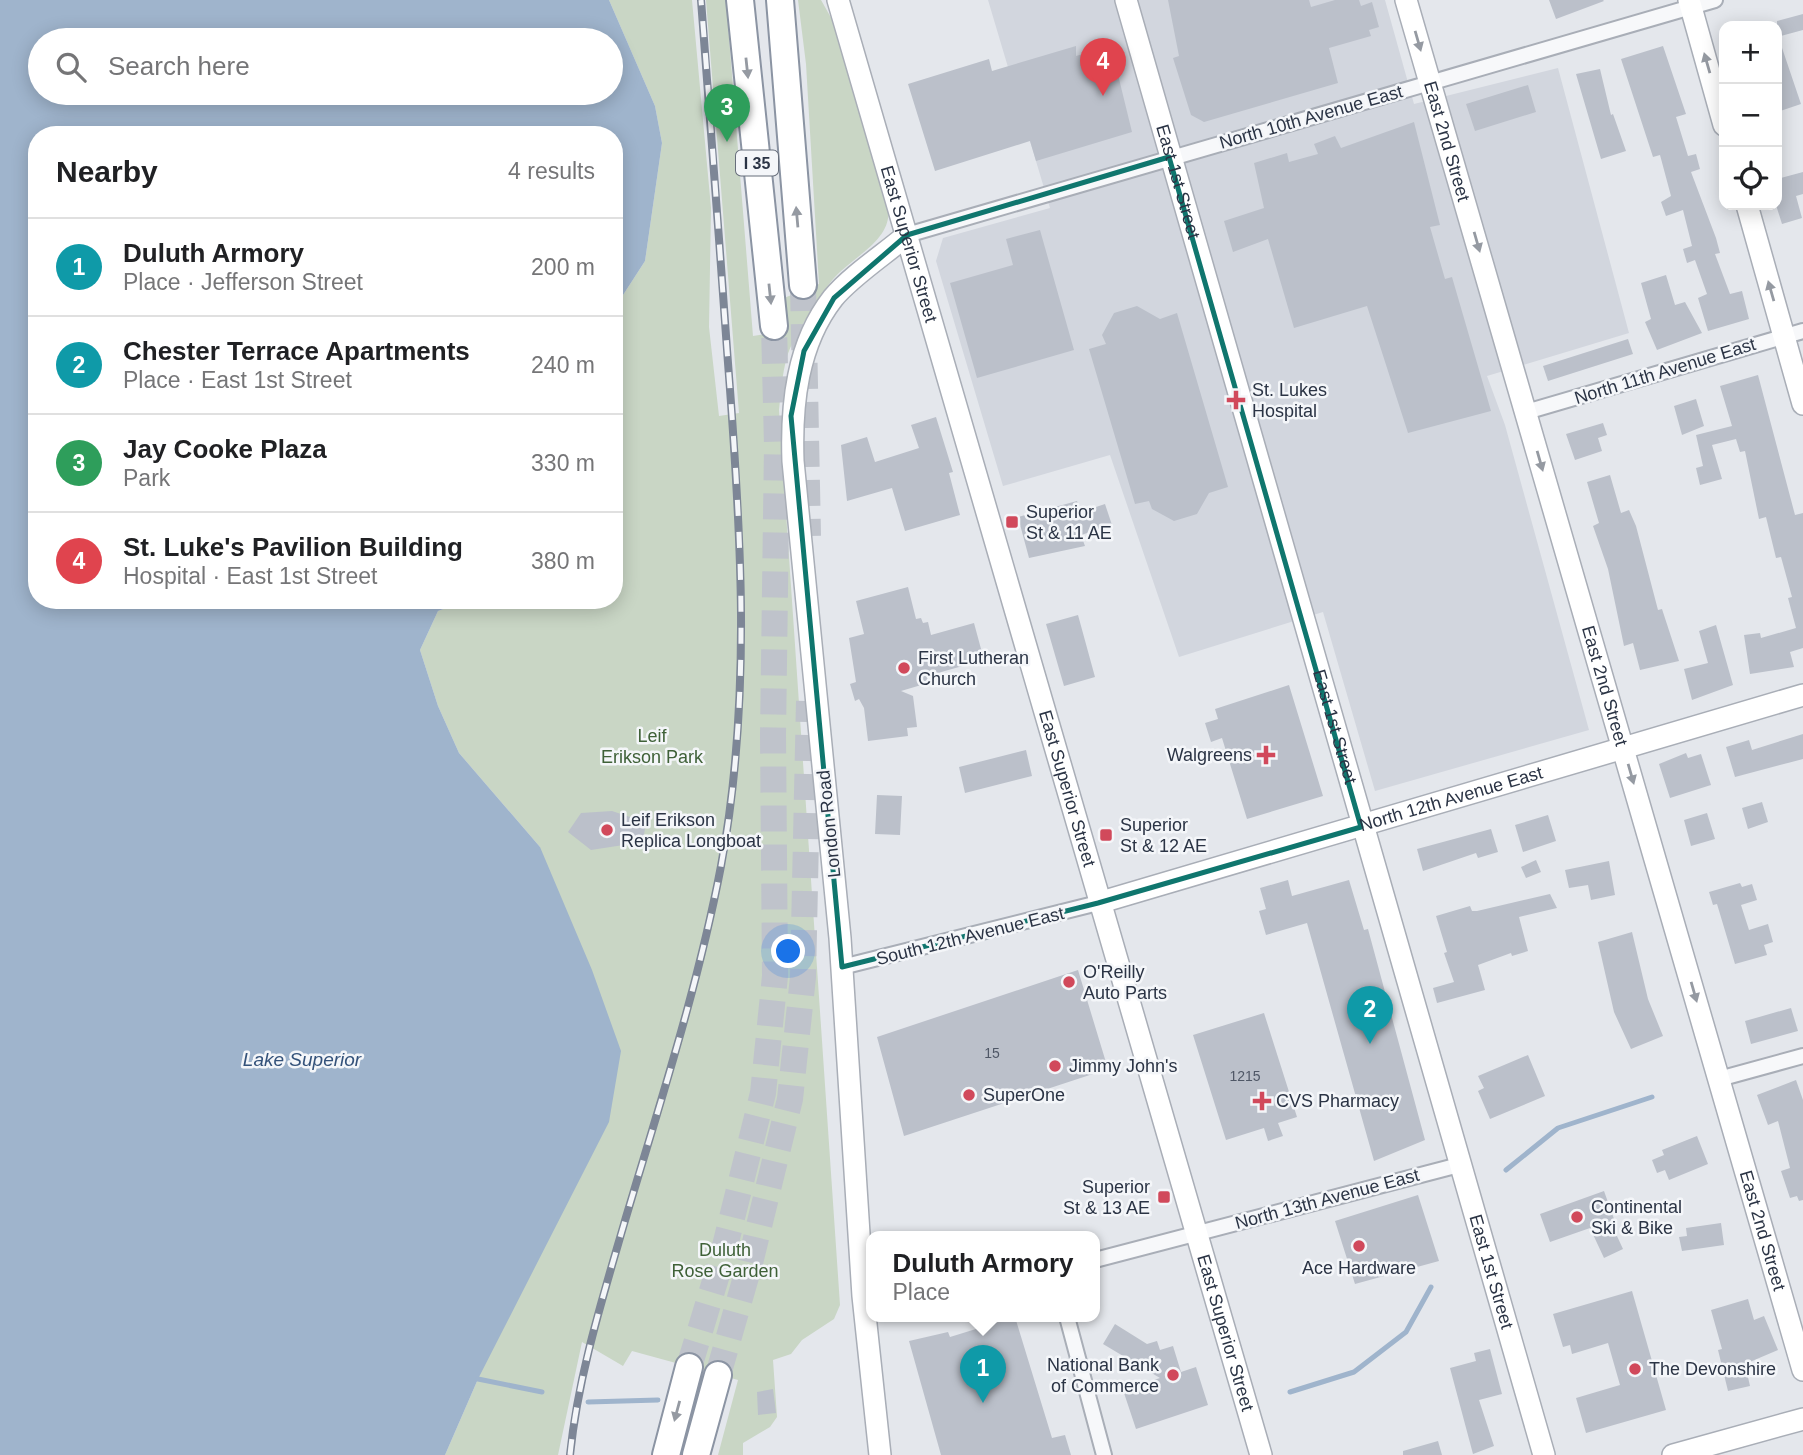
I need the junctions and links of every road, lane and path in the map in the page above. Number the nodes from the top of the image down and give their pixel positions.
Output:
1 (740, 0) edge
2 (780, 0) edge
3 (838, 0) edge
4 (1126, 0) edge
5 (1406, 0) edge
6 (1715, 0) edge
7 (1690, 3) edge
8 (1430, 83) junction
9 (1719, 107) edge
10 (1169, 157) junction
11 (1748, 210) edge
12 (907, 235) junction
13 (803, 285) tunnel mouth
14 (774, 326) tunnel mouth
15 (1793, 333) edge
16 (1803, 404) edge
17 (1526, 412) junction
18 (1803, 695) edge
19 (1623, 746) junction
20 (1362, 827) junction
21 (1098, 904) junction
22 (842, 967) junction
23 (1803, 1056) edge
24 (1718, 1079) junction
25 (1459, 1165) junction
26 (1194, 1234) junction
27 (1100, 1260) edge
28 (866, 1279) edge
29 (869, 1322) edge
30 (1068, 1322) edge
31 (689, 1367) tunnel mouth
32 (1803, 1370) edge
33 (718, 1375) tunnel mouth
34 (1803, 1419) edge
35 (666, 1455) edge
36 (696, 1455) edge
37 (880, 1455) edge
38 (1104, 1455) edge
39 (1261, 1455) edge
40 (1544, 1455) edge
41 (1673, 1455) edge

1 -> 14 highway, I 35
13 -> 2 highway, I 35
3 - 12 street, East Superior Street
4 - 10 street, East 1st Street
5 -> 8 street, East 2nd Street
6 - 7 street, North 10th Avenue East
7 - 8 street, North 10th Avenue East
9 -> 7 street
8 - 10 street, North 10th Avenue East
8 -> 17 street, East 2nd Street
10 - 12 street, North 10th Avenue East
10 - 20 street, East 1st Street
15 -> 11 street
12 - 21 street, East Superior Street
12 - 22 street, London Road
15 - 16 street
15 - 17 street, North 11th Avenue East
17 -> 19 street, East 2nd Street
18 - 19 street, North 12th Avenue East
19 - 20 street, North 12th Avenue East
19 -> 24 street, East 2nd Street
20 - 21 street, North 12th Avenue East
20 - 25 street, East 1st Street
21 - 22 street, South 12th Avenue East
21 - 26 street, East Superior Street
22 - 28 street, London Road
23 - 24 street
24 - 32 street, East 2nd Street
25 - 26 street, North 13th Avenue East
25 - 40 street, East 1st Street
26 - 27 street, North 13th Avenue East
26 - 39 street, East Superior Street
29 - 37 street, London Road
30 - 38 street
31 -> 35 highway
33 - 36 highway
34 - 41 street

